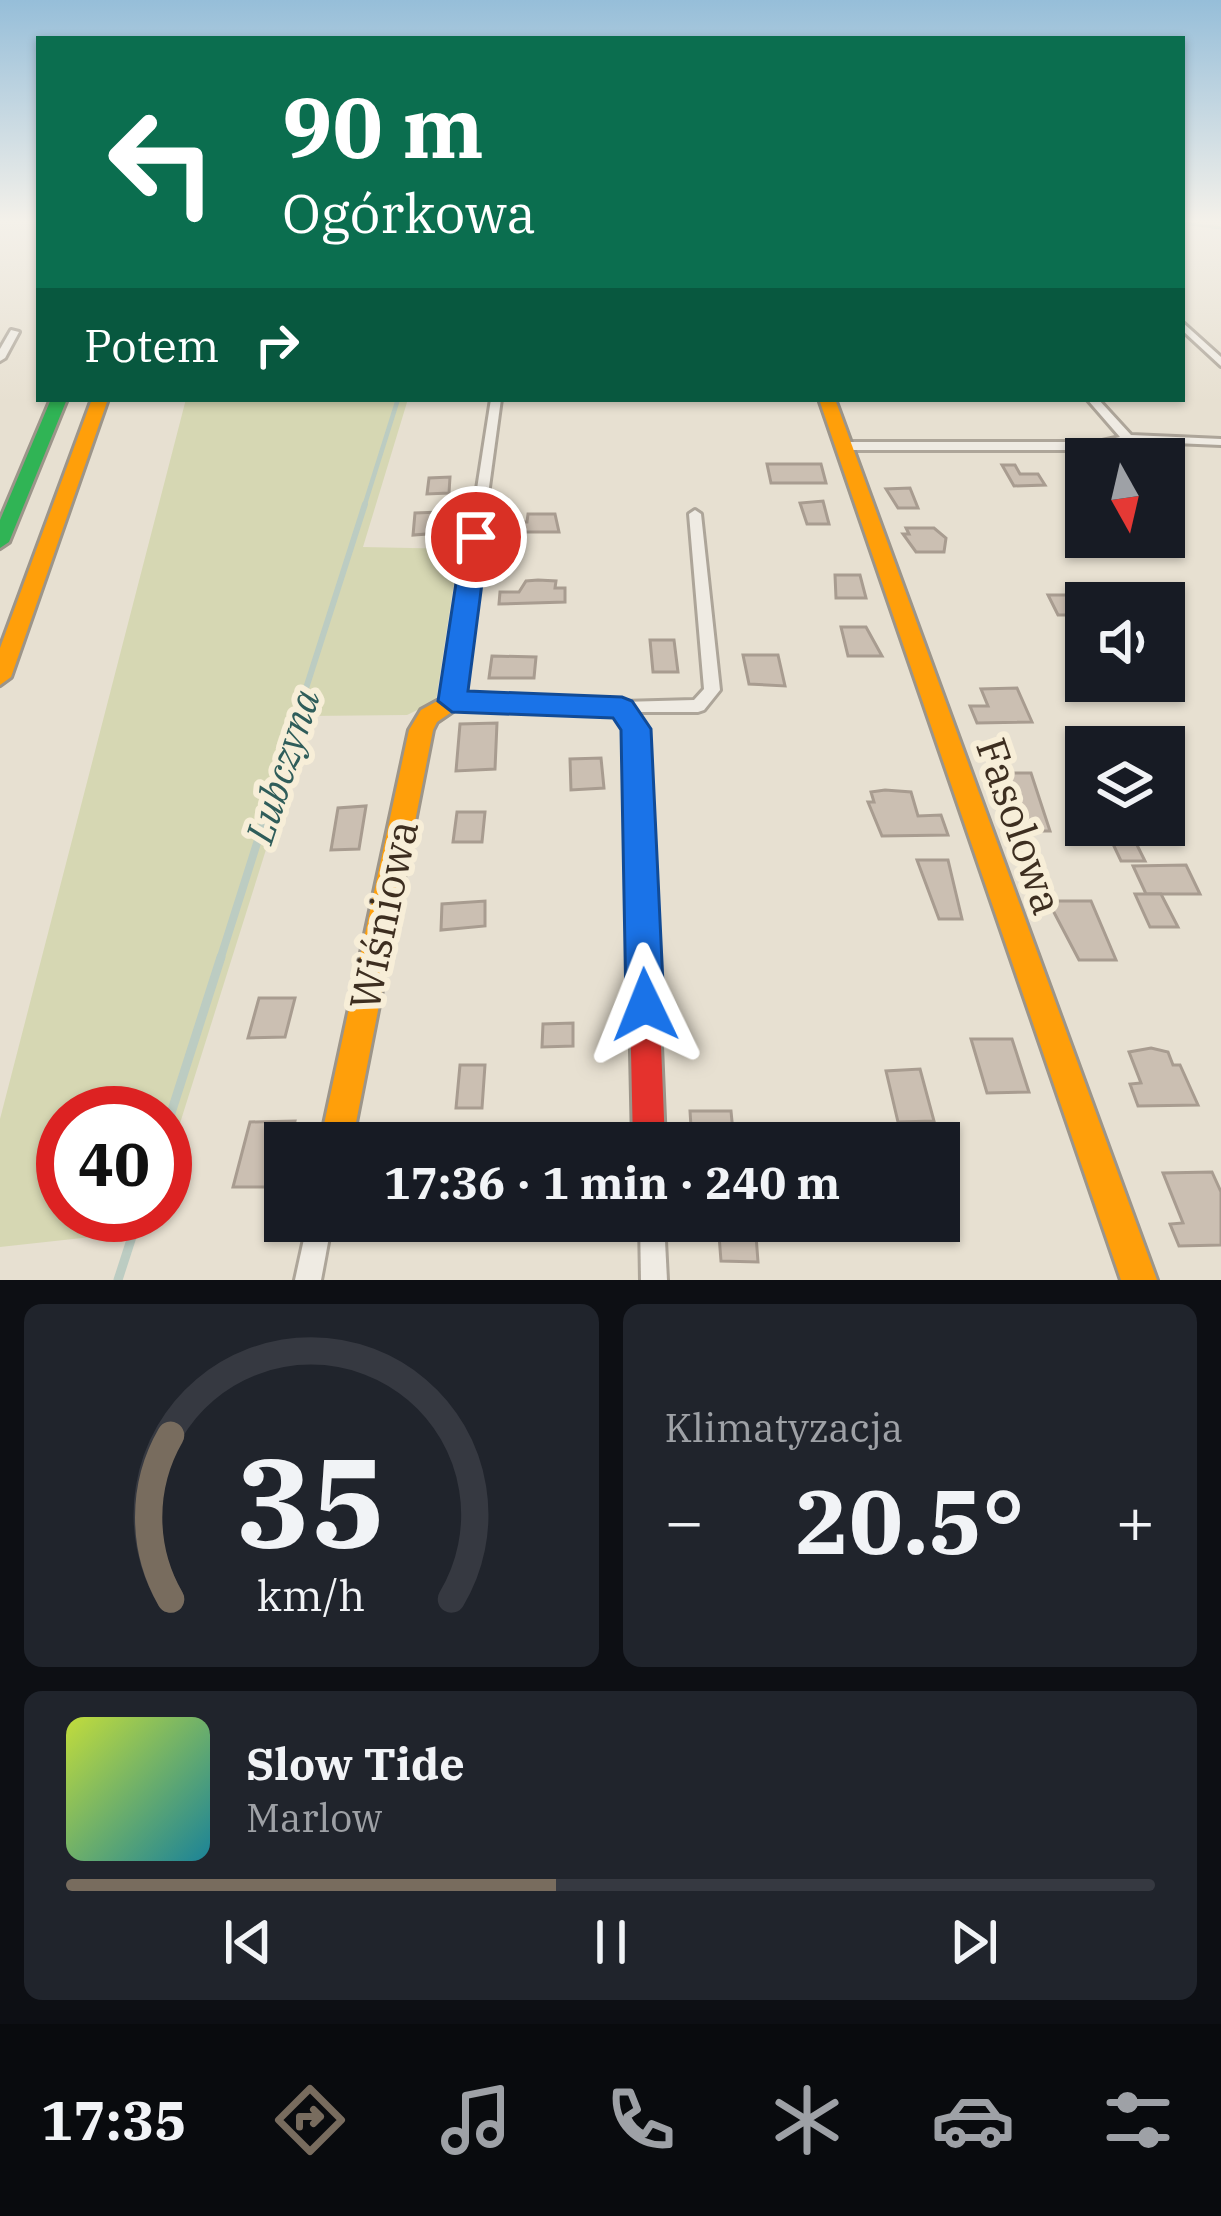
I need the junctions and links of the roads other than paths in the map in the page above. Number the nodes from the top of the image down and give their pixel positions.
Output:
1 (1185, 328) edge
2 (0, 334) edge
3 (0, 358) edge
4 (1221, 363) edge
5 (57, 402) edge
6 (99, 402) edge
7 (496, 402) edge
8 (828, 402) edge
9 (1096, 402) edge
10 (1128, 438) edge
11 (1185, 440) edge
12 (1221, 442) edge
13 (846, 446) junction
14 (1065, 446) edge
15 (695, 514) dead end
16 (0, 542) edge
17 (0, 677) edge
18 (452, 701) junction
19 (622, 708) junction
20 (340, 1122) edge
21 (649, 1122) edge
22 (316, 1242) edge
23 (653, 1242) edge
24 (308, 1280) edge
25 (654, 1280) edge
26 (1139, 1280) edge

1 - 4 street
2 - 3 street
5 - 16 main road
6 - 17 main road
7 - 18 street
8 - 13 main road, Fasolowa
9 - 10 street
11 - 12 street
13 - 14 street
13 - 26 main road, Fasolowa
15 - 19 street
18 - 19 main road
18 - 20 main road, Wiśniowa
19 - 21 main road
22 - 24 street
23 - 25 street

